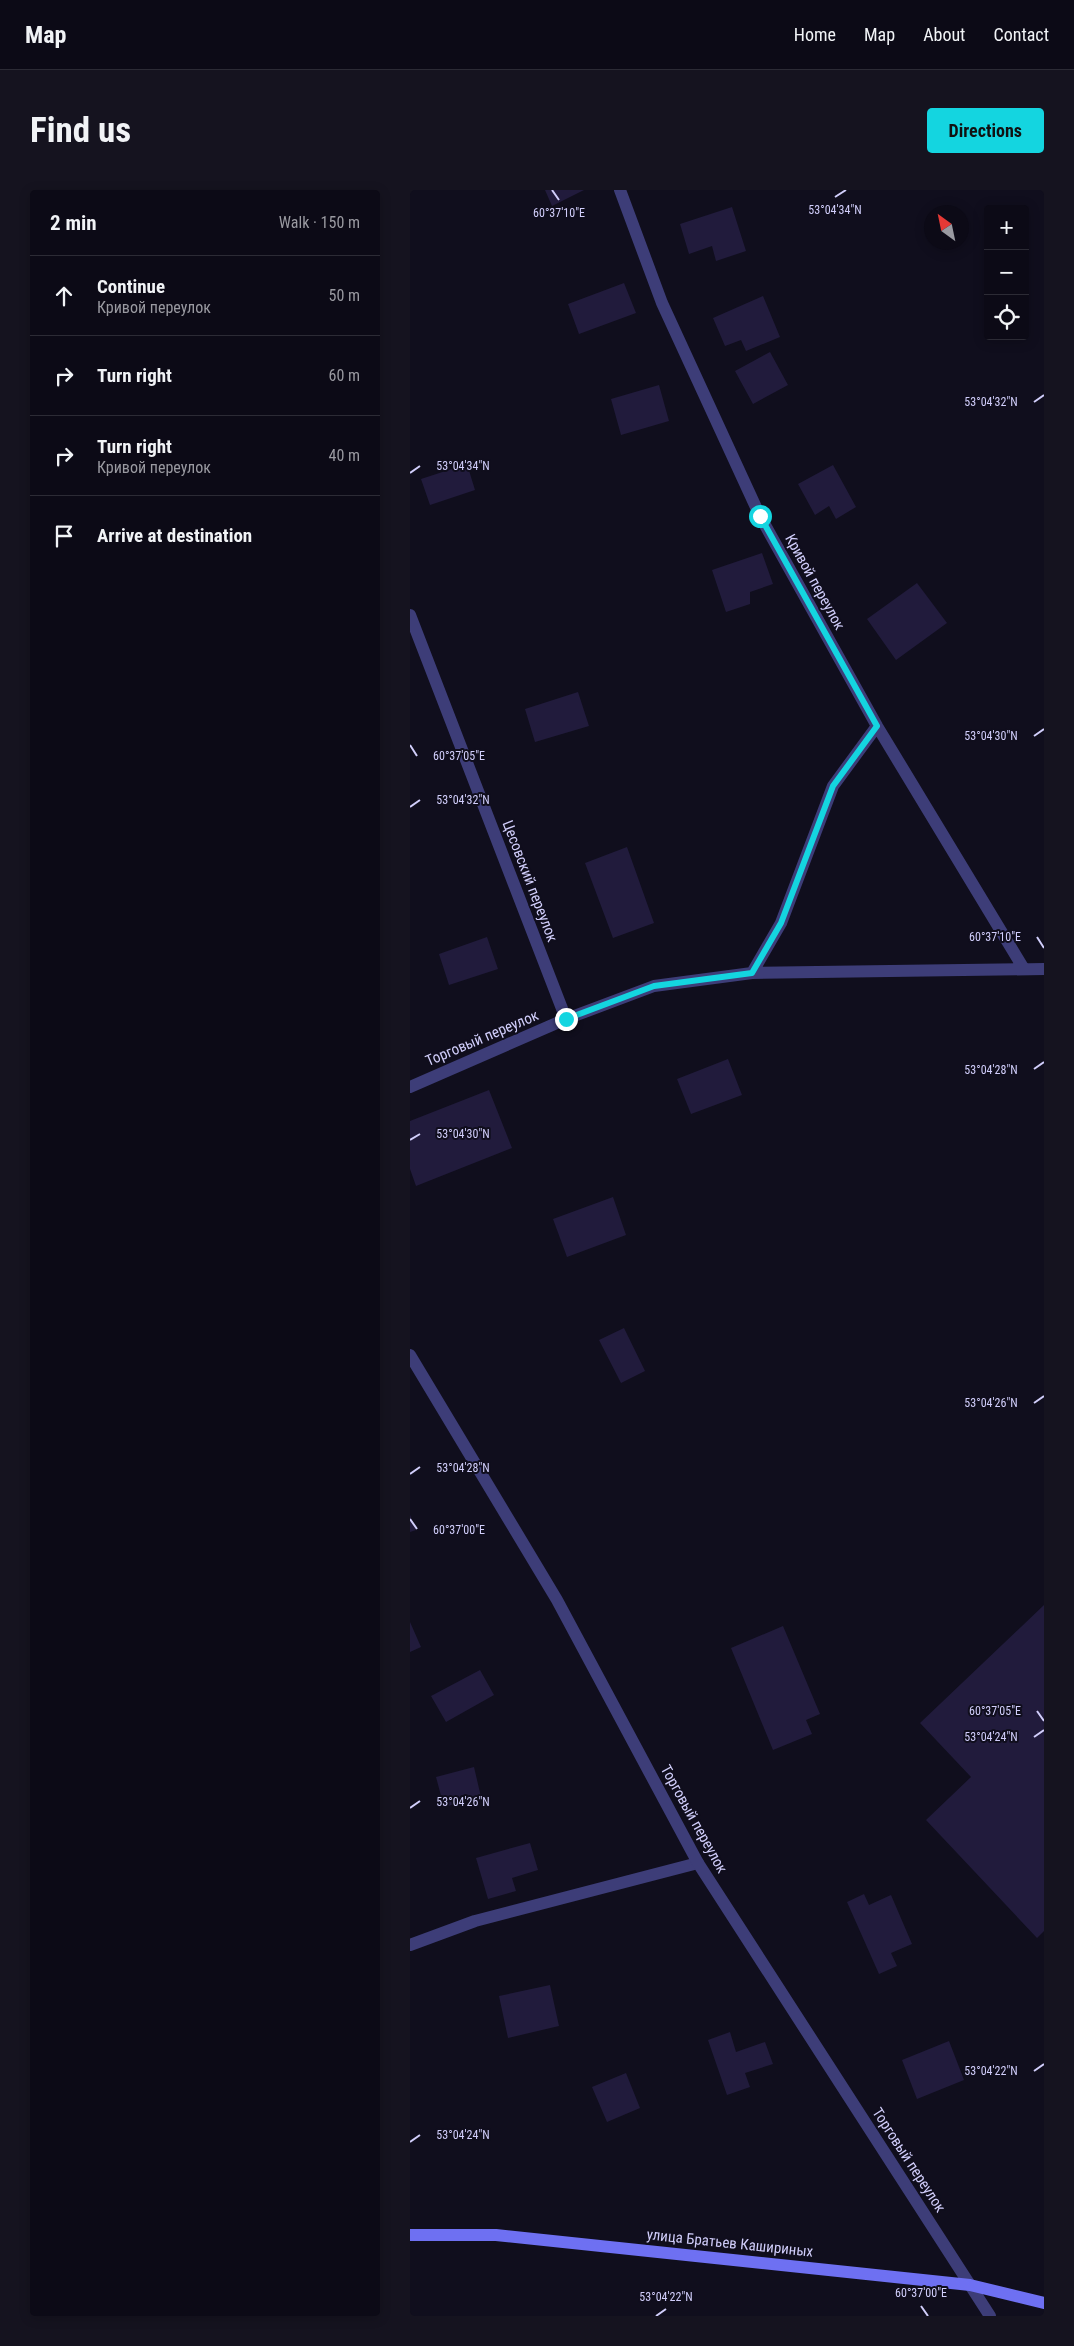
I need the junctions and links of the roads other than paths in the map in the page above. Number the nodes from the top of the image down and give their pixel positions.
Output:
1 (620, 190) edge
2 (410, 615) edge
3 (877, 726) junction
4 (1024, 969) junction
5 (1044, 970) edge
6 (752, 973) junction
7 (566, 1019) junction
8 (410, 1087) edge
9 (410, 1355) edge
10 (698, 1863) junction
11 (410, 1945) edge
12 (410, 2235) edge
13 (970, 2285) junction
14 (1044, 2303) edge
15 (990, 2316) edge

1 - 3 street, Кривой переулок
2 - 7 street, Цесовский переулок
3 - 4 street, Кривой переулок
3 - 6 street
4 - 5 street
4 - 6 street
6 - 7 street
7 - 8 street, Торговый переулок
9 - 10 street, Торговый переулок
10 - 11 street
10 - 13 street, Торговый переулок
12 - 13 main road, улица Братьев Кашириных
13 - 14 main road, улица Братьев Кашириных
13 - 15 street

